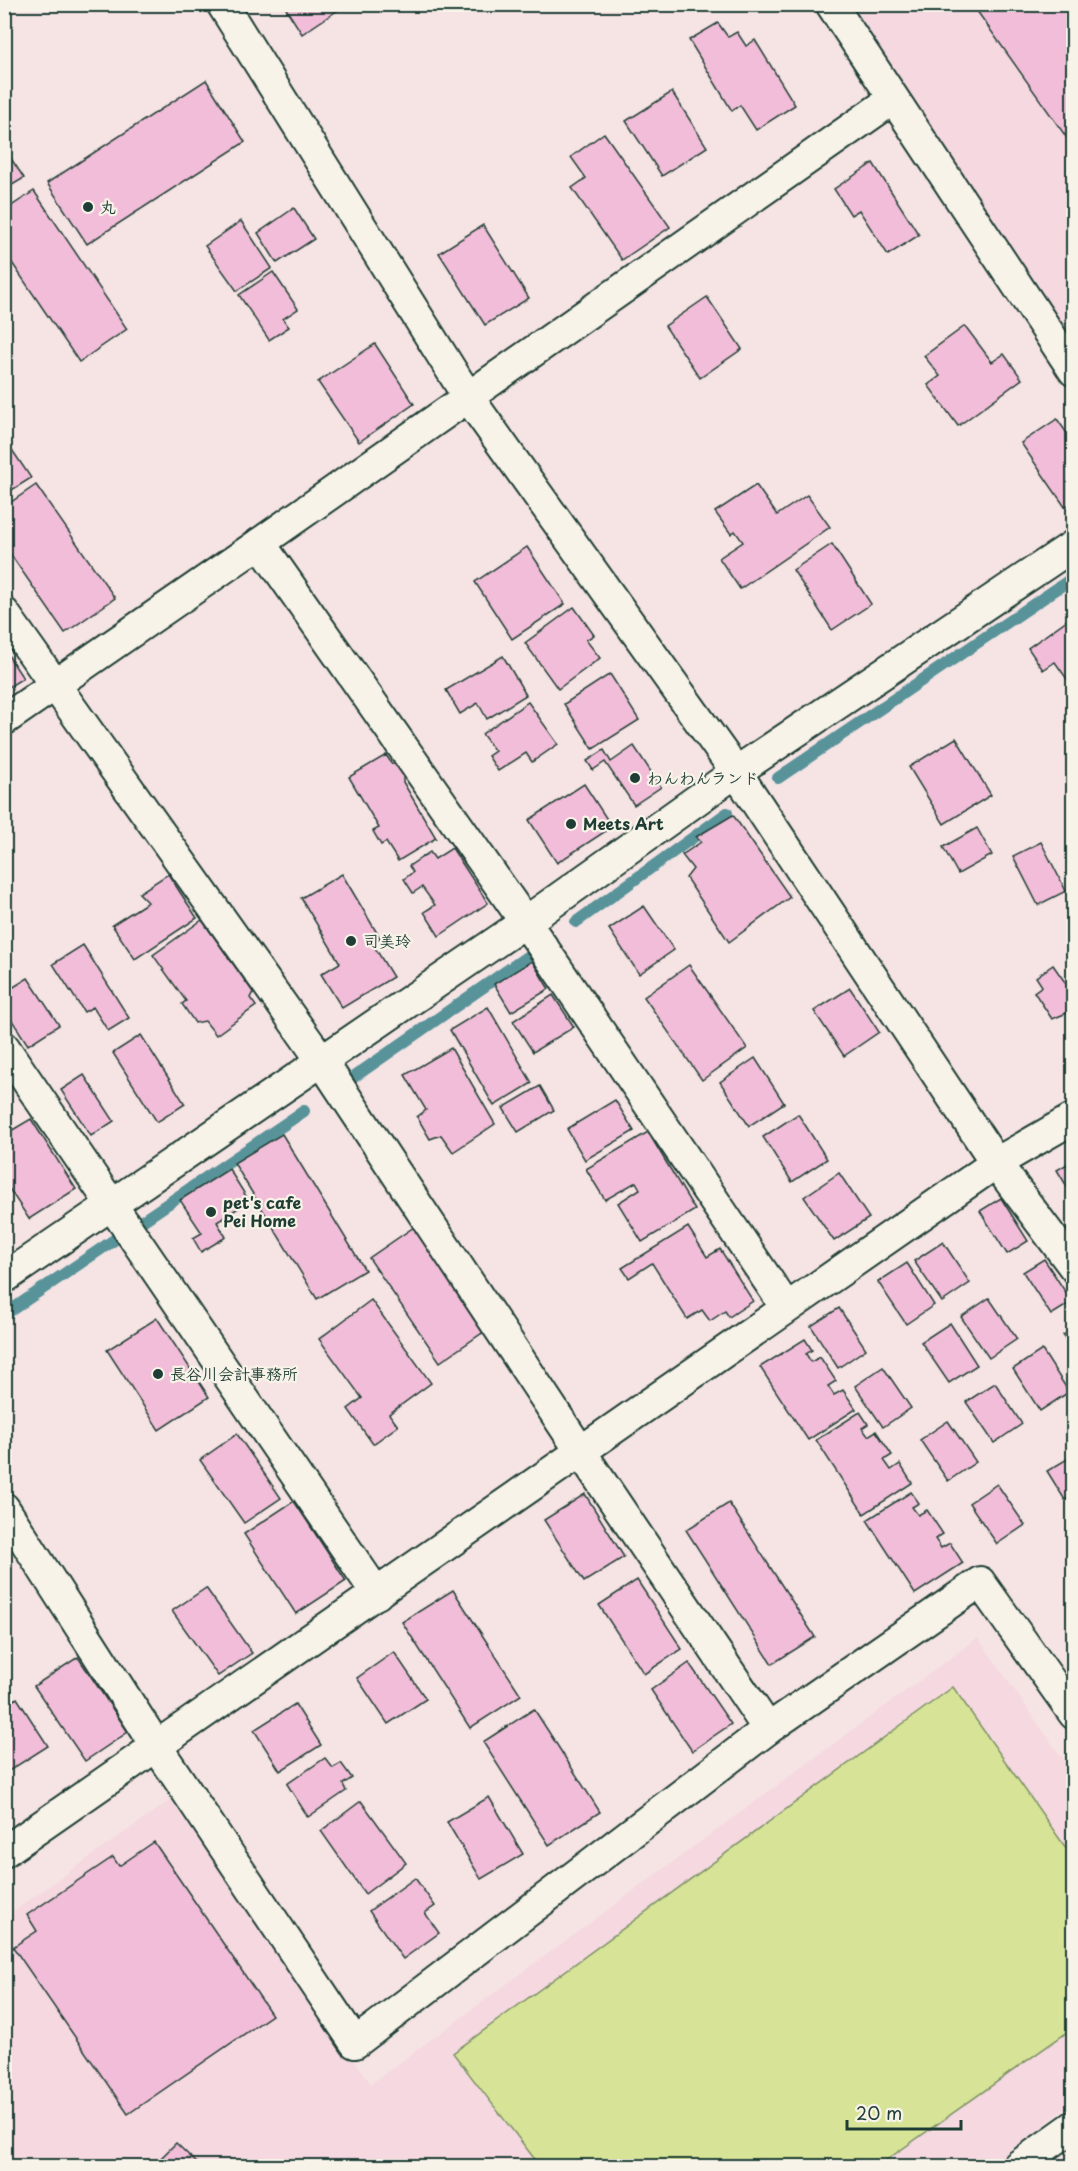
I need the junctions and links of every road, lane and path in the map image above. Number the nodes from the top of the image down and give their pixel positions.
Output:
1 (222, 4) edge
2 (831, 4) edge
3 (893, 99) junction
4 (1074, 371) edge
5 (468, 397) junction
6 (260, 543) junction
7 (1074, 545) edge
8 (4, 613) edge
9 (55, 685) junction
10 (4, 720) edge
11 (736, 772) junction
12 (525, 923) junction
13 (4, 1047) edge
14 (322, 1061) junction
15 (1074, 1118) edge
16 (996, 1163) junction
17 (112, 1206) junction
18 (1074, 1267) edge
19 (4, 1278) edge
20 (786, 1307) junction
21 (581, 1452) junction
22 (4, 1508) edge
23 (377, 1594) junction
24 (1074, 1714) edge
25 (768, 1729) junction
26 (157, 1747) junction
27 (4, 1852) edge
28 (1074, 2126) edge
29 (1018, 2166) edge

1 - 5 street
2 - 3 street
3 - 4 street
3 - 5 street
5 - 6 street
5 - 11 street
6 - 9 street
6 - 12 street
7 - 11 street
8 - 9 street
9 - 10 street
9 - 14 street
11 - 12 street
11 - 16 street
12 - 14 street
12 - 20 street
13 - 17 street
14 - 17 street
14 - 21 street
15 - 16 street
16 - 18 street
16 - 20 street
17 - 19 street
17 - 23 street
20 - 21 street
21 - 23 street
21 - 25 street
22 - 26 street
23 - 26 street
24 - 25 street
25 - 26 street
26 - 27 street
28 - 29 street

